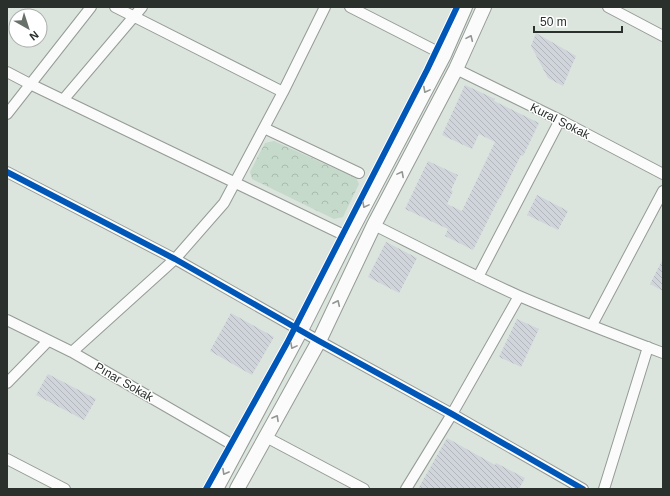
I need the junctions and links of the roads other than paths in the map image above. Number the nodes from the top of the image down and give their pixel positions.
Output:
1 (91, 7) edge
2 (115, 7) edge
3 (142, 7) edge
4 (325, 7) edge
5 (350, 7) edge
6 (465, 7) edge
7 (484, 7) edge
8 (608, 7) edge
9 (134, 17) junction
10 (663, 36) edge
11 (444, 55) junction
12 (456, 69) junction
13 (7, 72) edge
14 (30, 84) junction
15 (283, 92) junction
16 (63, 100) junction
17 (7, 114) edge
18 (560, 120) junction
19 (264, 128) junction
20 (7, 172) edge
21 (359, 173) dead end
22 (663, 174) edge
23 (235, 183) junction
24 (663, 191) edge
25 (374, 225) junction
26 (348, 237) junction
27 (175, 259) junction
28 (478, 277) junction
29 (519, 296) junction
30 (7, 320) edge
31 (592, 325) junction
32 (301, 330) junction
33 (48, 341) junction
34 (319, 341) junction
35 (648, 347) junction
36 (72, 352) junction
37 (663, 353) edge
38 (7, 383) edge
39 (452, 414) junction
40 (266, 437) junction
41 (238, 448) junction
42 (7, 459) edge
43 (65, 489) edge
44 (216, 489) edge
45 (237, 489) edge
46 (364, 489) edge
47 (406, 489) edge
48 (583, 489) edge
49 (604, 489) edge

1 - 14 street
2 - 9 street
3 - 9 street
4 - 15 street
5 - 11 street
6 - 11 main road
12 -> 7 main road
8 - 10 street
9 - 15 street
9 - 16 street
11 -> 26 main road
12 - 18 street, Kural Sokak
25 -> 12 main road
13 - 14 street
14 - 16 street
14 - 17 street
15 - 19 street
16 - 23 street
18 - 22 street, Kural Sokak
18 - 28 street
19 - 21 street
19 - 23 street
20 - 27 street
23 - 26 street
23 - 27 street
24 - 31 street
25 - 28 street
34 -> 25 main road
26 - 32 main road
27 - 32 street
27 - 36 street
28 - 29 street
29 - 31 street
29 - 39 street
30 - 33 street, Pınar Sokak
31 - 35 street
32 - 34 street
32 -> 41 main road
33 - 36 street, Pınar Sokak
33 - 38 street
34 - 39 street
40 -> 34 main road
35 - 37 street
35 - 49 street
36 - 41 street, Pınar Sokak
39 - 47 street
39 - 48 street
40 - 45 main road
40 - 46 street
41 -> 44 main road
42 - 43 street

